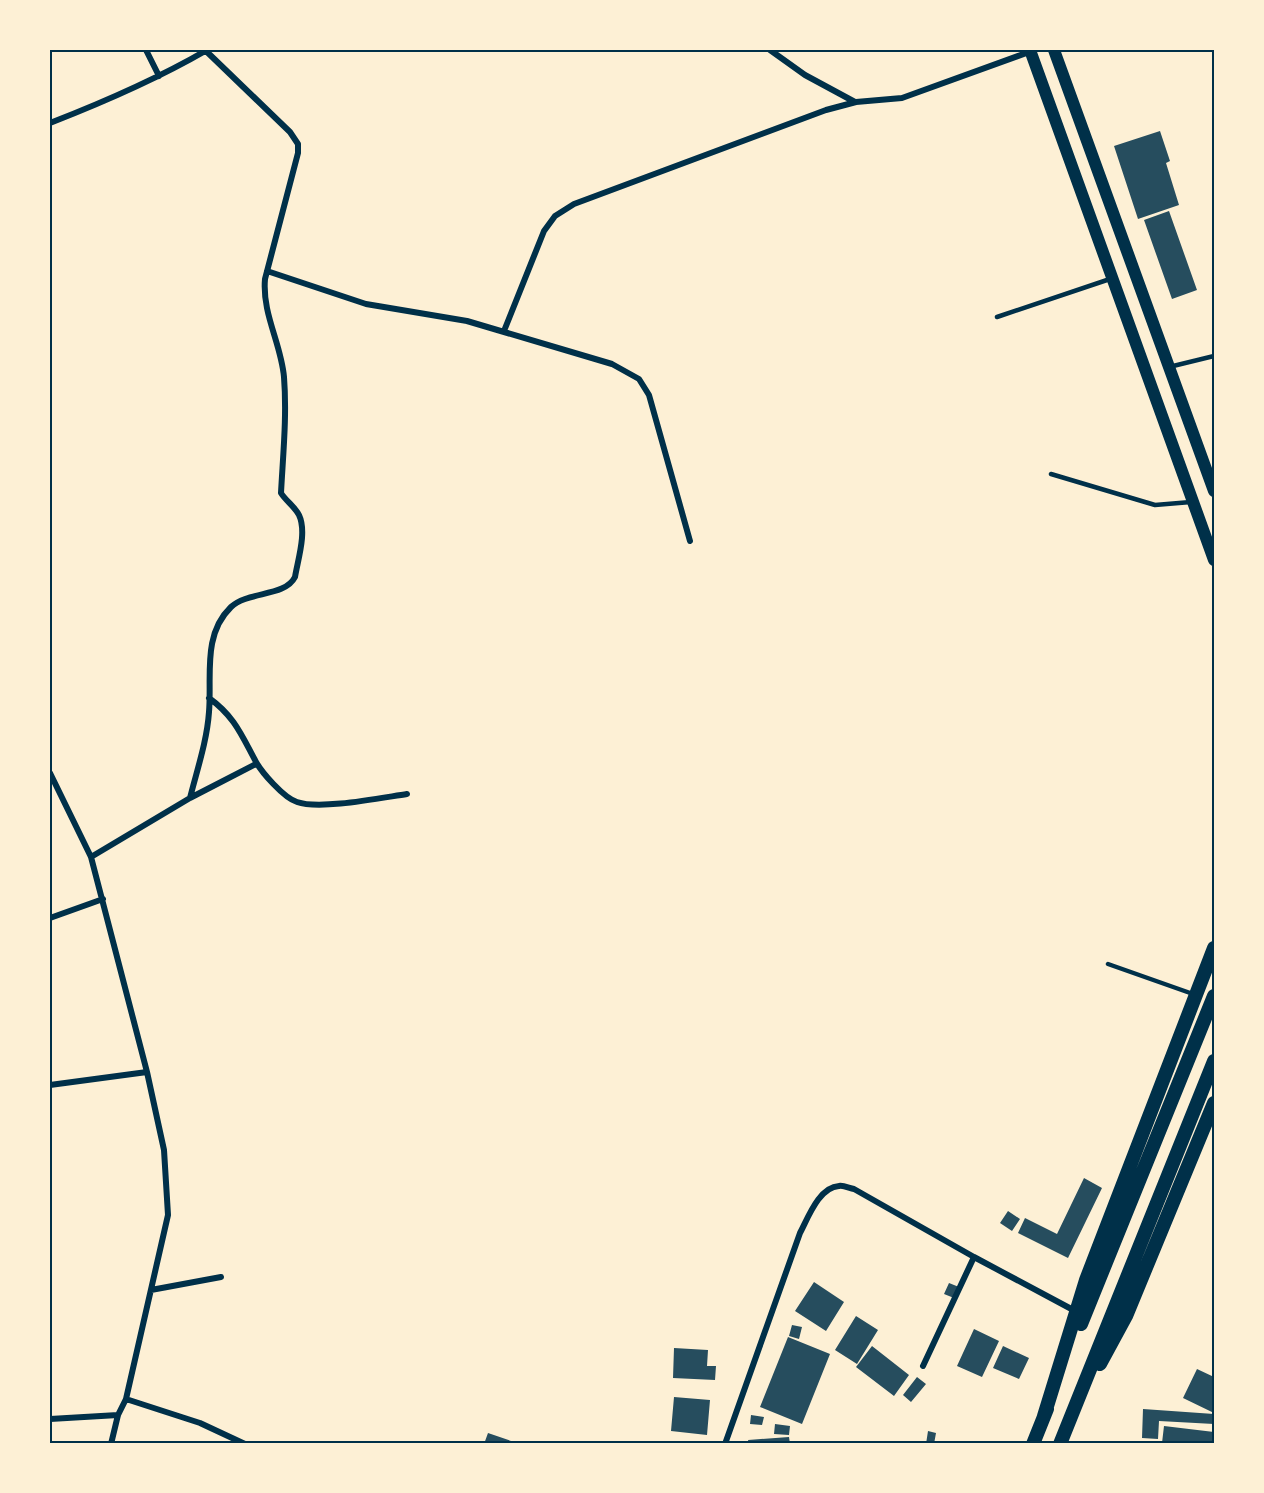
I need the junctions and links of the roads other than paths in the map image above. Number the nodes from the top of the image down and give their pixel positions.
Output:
1 (146, 50) edge
2 (206, 50) edge
3 (770, 50) edge
4 (1032, 50) edge
5 (1053, 50) edge
6 (159, 76) junction
7 (856, 102) junction
8 (50, 123) edge
9 (267, 271) junction
10 (1112, 278) junction
11 (997, 317) dead end
12 (504, 331) junction
13 (1215, 356) edge
14 (1169, 367) junction
15 (1051, 474) dead end
16 (1215, 492) edge
17 (1193, 502) junction
18 (690, 540) dead end
19 (1215, 560) edge
20 (209, 698) junction
21 (256, 764) junction
22 (50, 773) edge
23 (406, 794) dead end
24 (190, 798) junction
25 (91, 857) junction
26 (103, 899) junction
27 (50, 918) edge
28 (1215, 948) edge
29 (1108, 964) dead end
30 (1196, 995) junction
31 (1215, 996) edge
32 (1215, 1060) edge
33 (147, 1072) junction
34 (50, 1085) edge
35 (1215, 1102) edge
36 (974, 1257) junction
37 (221, 1277) dead end
38 (151, 1290) junction
39 (1077, 1312) junction
40 (923, 1366) dead end
41 (126, 1399) junction
42 (118, 1415) junction
43 (1044, 1416) junction
44 (50, 1419) edge
45 (1065, 1429) junction
46 (111, 1443) edge
47 (246, 1443) edge
48 (725, 1443) edge
49 (1033, 1443) edge
50 (1060, 1443) edge

1 - 6 street
2 - 6 street
2 - 9 street
3 - 7 street
4 - 7 street
4 - 10 main road
5 - 14 main road
6 - 8 street
7 - 12 street
9 - 12 street
9 - 20 street
10 - 11 lane
10 - 17 main road
12 - 18 street
13 - 14 lane
14 - 16 main road
15 - 17 lane
17 - 19 main road
20 - 21 street
20 - 24 street
21 - 23 street
21 - 24 street
22 - 25 street
24 - 25 street
25 - 26 street
26 - 27 street
26 - 33 street
28 - 30 highway
29 - 30 lane
30 - 39 highway
31 - 43 highway
32 - 45 highway
33 - 34 street
33 - 38 street
35 - 45 highway
36 - 39 street
36 - 40 street
36 - 48 street
37 - 38 street
38 - 41 street
39 - 43 highway
41 - 42 street
41 - 47 street
42 - 44 street
42 - 46 street
43 - 49 highway
45 - 50 highway

